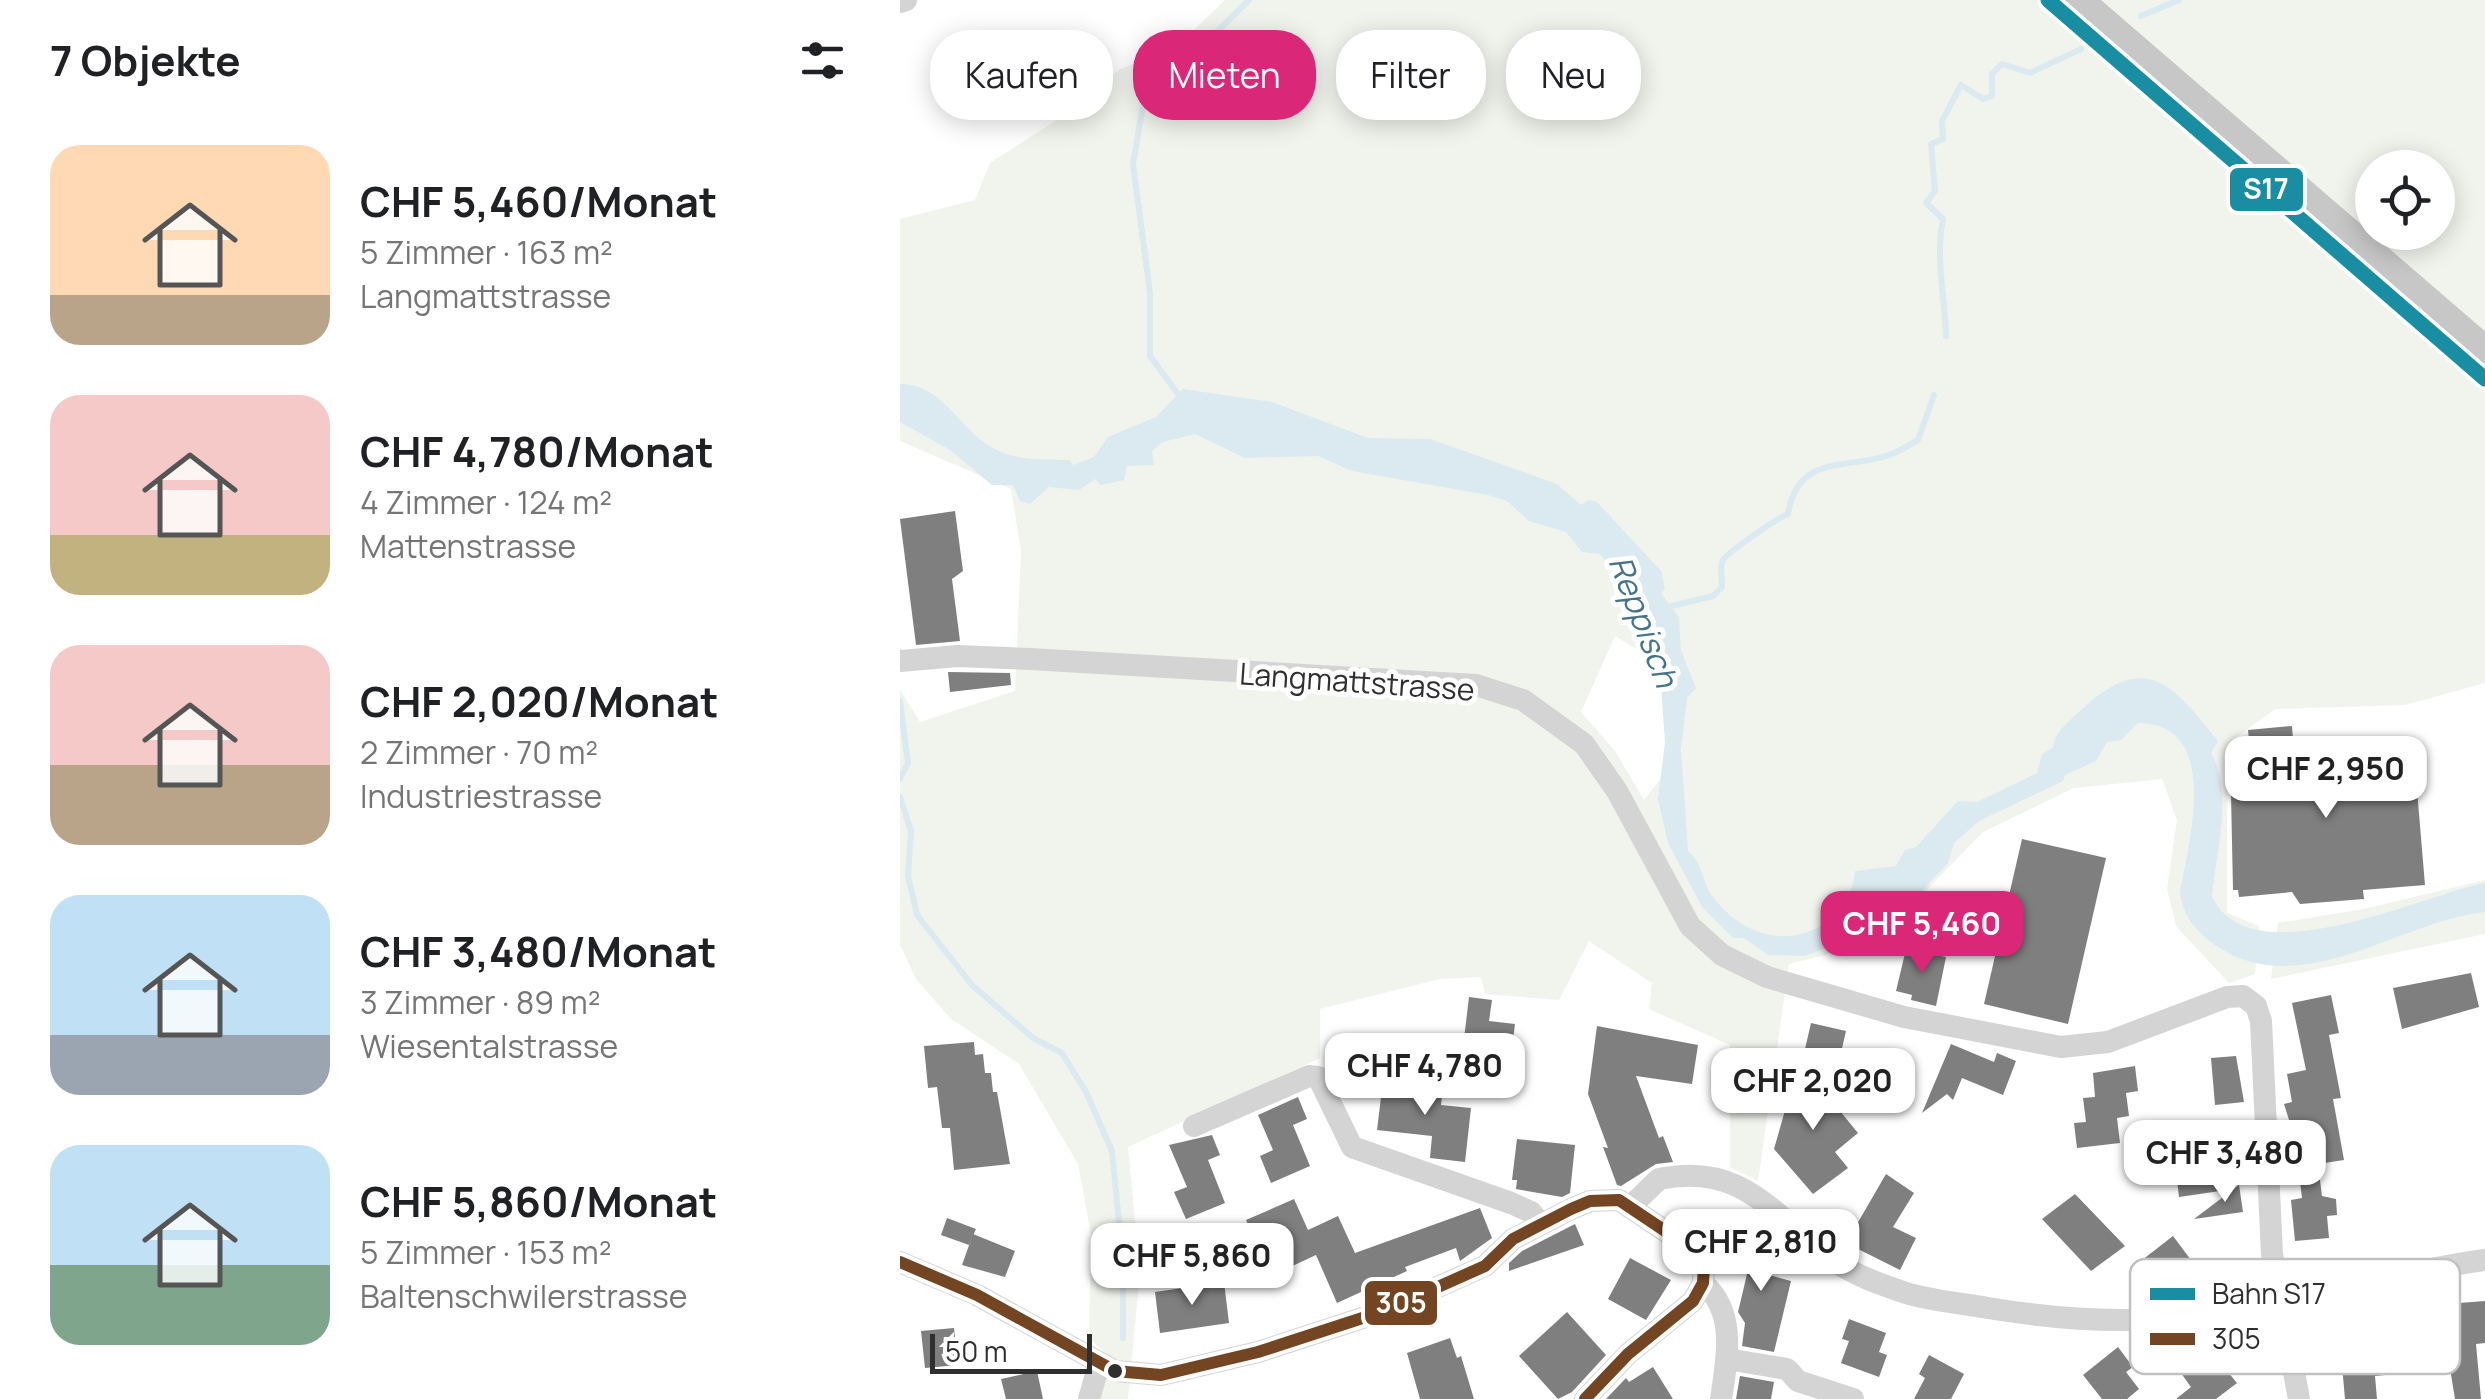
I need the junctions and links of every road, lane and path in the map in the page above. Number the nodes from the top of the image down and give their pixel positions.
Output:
1 (2078, 0) edge
2 (2485, 352) edge
3 (900, 661) edge
4 (1194, 1126) dead end
5 (1630, 1206) junction
6 (1541, 1224) junction
7 (2276, 1259) edge
8 (2485, 1260) edge
9 (900, 1262) edge
10 (2460, 1265) edge
11 (1703, 1284) junction
12 (2130, 1318) edge
13 (1727, 1359) junction
14 (1099, 1364) junction
15 (2293, 1374) edge
16 (1089, 1399) edge
17 (1586, 1399) edge
18 (1722, 1399) edge
19 (1852, 1399) edge
20 (2298, 1399) edge

1 - 2 main road
3 - 7 street, Langmattstrasse
4 - 6 street
5 - 6 street
5 - 11 street
5 - 12 street
6 - 14 street
8 - 10 street
9 - 14 street
11 - 13 street
11 - 17 street
13 - 18 street
13 - 19 street
14 - 16 street
15 - 20 street

